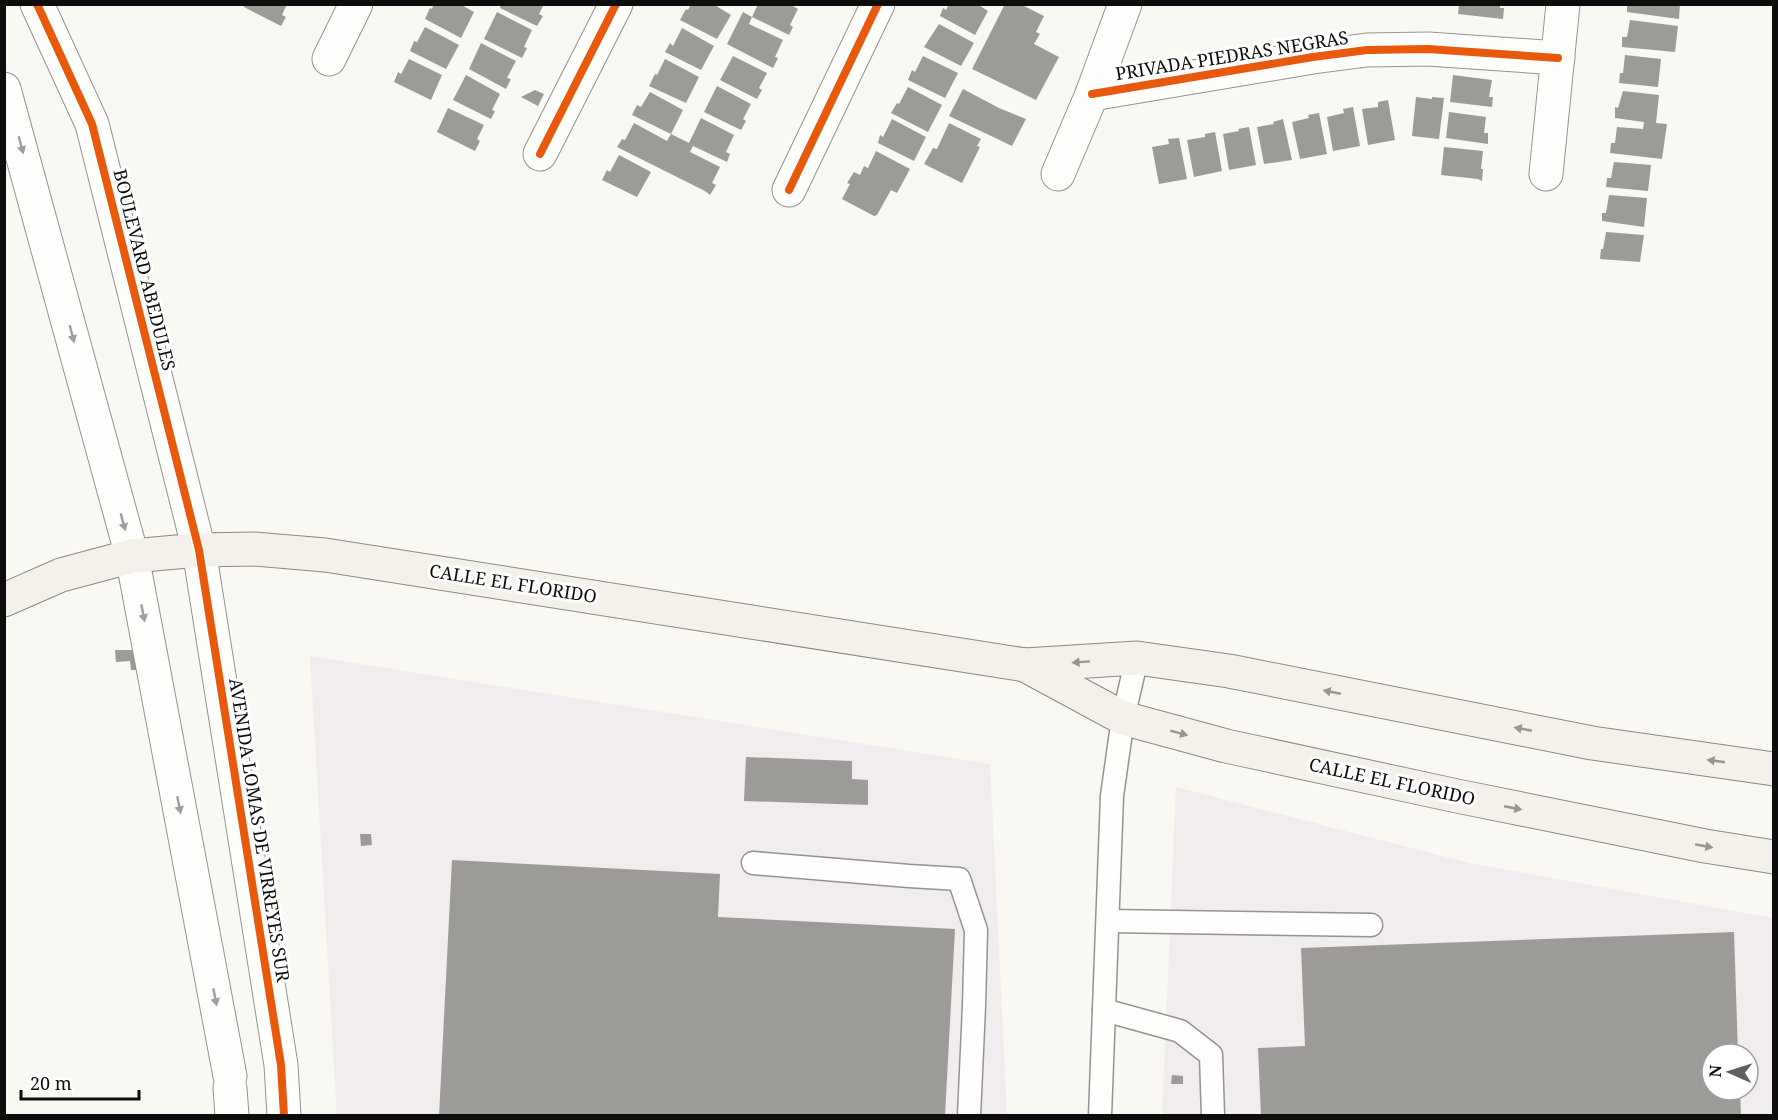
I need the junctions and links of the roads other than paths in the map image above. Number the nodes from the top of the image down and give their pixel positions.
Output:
1 (37, 4) edge
2 (356, 4) edge
3 (615, 4) edge
4 (878, 4) edge
5 (1125, 4) edge
6 (1563, 4) edge
7 (1557, 58) junction
8 (329, 59) dead end
9 (4, 89) edge
10 (1092, 94) junction
11 (540, 154) dead end
12 (1059, 174) dead end
13 (1546, 174) dead end
14 (789, 190) dead end
15 (199, 550) junction
16 (132, 556) junction
17 (4, 600) edge
18 (1137, 658) junction
19 (1025, 665) junction
20 (1123, 718) junction
21 (1773, 770) edge
22 (1773, 857) edge
23 (753, 863) dead end
24 (1108, 921) junction
25 (1371, 926) dead end
26 (1104, 1010) junction
27 (231, 1093) edge
28 (284, 1116) edge
29 (969, 1116) edge
30 (1100, 1116) edge
31 (1213, 1116) edge

1 - 15 street, BOULEVARD ABEDULES
2 - 8 street
3 - 11 street
4 - 14 street
5 - 10 street
6 - 7 street
7 - 10 street, PRIVADA PIEDRAS NEGRAS
7 - 13 street
9 -> 16 street
10 - 12 street
15 - 16 main road, CALLE EL FLORIDO
15 - 19 main road, CALLE EL FLORIDO
15 - 28 street, AVENIDA LOMAS DE VIRREYES SUR
16 - 17 main road, CALLE EL FLORIDO
16 -> 27 street
18 -> 19 main road, CALLE EL FLORIDO
18 - 20 lane
21 -> 18 main road, CALLE EL FLORIDO
19 - 20 main road, CALLE EL FLORIDO
20 -> 22 main road, CALLE EL FLORIDO
20 - 24 lane
23 - 29 lane
24 - 25 lane
24 - 26 lane
26 - 30 lane
26 - 31 lane

